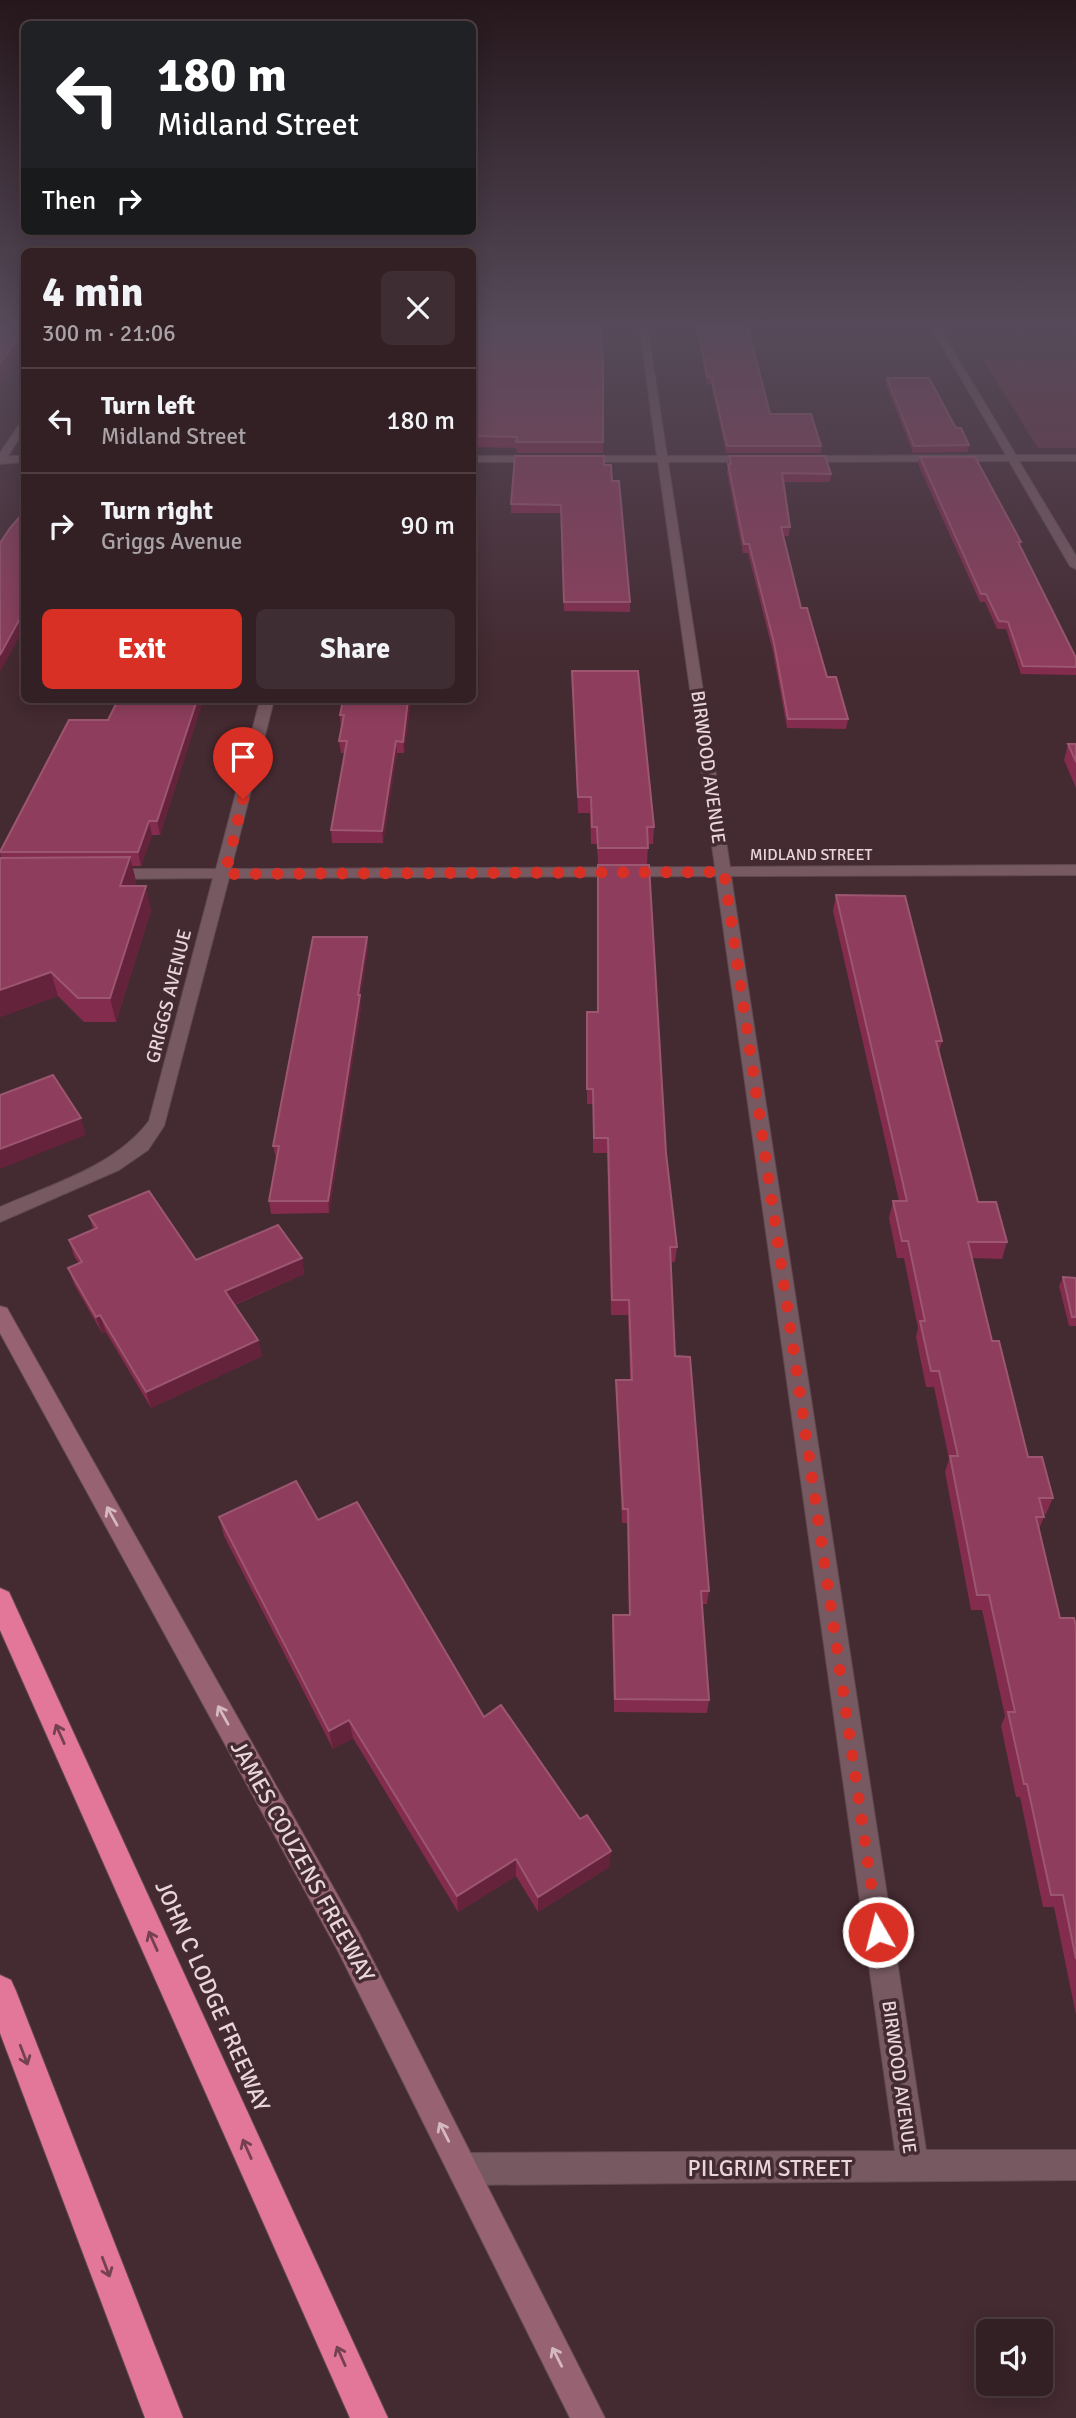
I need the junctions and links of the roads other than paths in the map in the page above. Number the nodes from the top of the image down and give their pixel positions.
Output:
1 (15, 437) edge
2 (661, 437) edge
3 (1000, 437) edge
4 (664, 458) junction
5 (762, 458) edge
6 (789, 458) edge
7 (1012, 458) junction
8 (1076, 458) edge
9 (21, 459) edge
10 (476, 459) edge
11 (553, 459) edge
12 (566, 459) edge
13 (0, 460) edge
14 (1076, 566) edge
15 (266, 703) edge
16 (1076, 870) edge
17 (724, 872) junction
18 (97, 874) edge
19 (225, 874) junction
20 (0, 1215) edge
21 (0, 1314) edge
22 (0, 1600) edge
23 (0, 1991) edge
24 (1076, 2165) edge
25 (913, 2167) junction
26 (463, 2169) junction
27 (164, 2418) edge
28 (369, 2418) edge
29 (588, 2418) edge

1 - 13 street
2 - 4 street, BIRWOOD AVENUE
3 - 7 street
4 - 5 street
4 - 12 street
4 - 17 street, BIRWOOD AVENUE
6 - 7 street
7 - 8 street
7 - 14 street
9 - 13 street
10 - 11 street
15 - 19 street, GRIGGS AVENUE
16 - 17 street, MIDLAND STREET
17 - 19 street, MIDLAND STREET
17 - 25 street, BIRWOOD AVENUE
18 - 19 street, MIDLAND STREET
19 - 20 street, GRIGGS AVENUE
26 -> 21 main road, JAMES COUZENS FREEWAY
28 -> 22 highway, JOHN C LODGE FREEWAY
23 -> 27 highway
24 - 25 street, PILGRIM STREET
25 - 26 street, PILGRIM STREET
29 -> 26 main road, JAMES COUZENS FREEWAY

